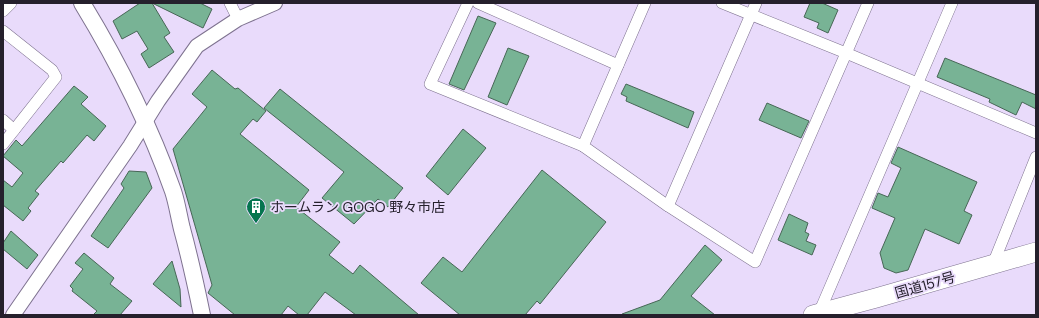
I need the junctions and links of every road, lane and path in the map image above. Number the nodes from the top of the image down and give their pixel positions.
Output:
1 (10, 3) edge
2 (82, 3) edge
3 (230, 3) edge
4 (275, 3) edge
5 (468, 3) edge
6 (478, 3) edge
7 (645, 3) edge
8 (722, 3) edge
9 (756, 3) edge
10 (868, 3) edge
11 (952, 3) edge
12 (3, 11) edge
13 (750, 15) junction
14 (238, 19) junction
15 (3, 31) edge
16 (846, 53) junction
17 (618, 65) junction
18 (918, 84) junction
19 (3, 120) edge
20 (145, 123) junction
21 (14, 130) junction
22 (1036, 134) edge
23 (3, 144) edge
24 (583, 146) junction
25 (1036, 157) edge
26 (668, 206) junction
27 (1036, 252) edge
28 (993, 264) junction
29 (816, 314) edge
30 (13, 315) edge
31 (202, 315) edge

1 - 12 street
2 - 20 main road
3 - 14 street
4 - 14 street
5 - 24 street
6 - 17 street
7 - 17 street
8 - 13 street
9 - 13 street
10 - 16 street
11 - 18 street
13 - 16 street
13 - 26 street
14 - 20 street
15 - 21 street
16 - 18 street
16 - 26 street
17 - 24 street
18 - 22 street
18 - 29 street
19 - 21 street
20 - 30 street
20 - 31 main road
21 - 23 street
24 - 26 street
25 - 28 street
27 - 28 highway, 国道157号
28 - 29 highway, 国道157号

